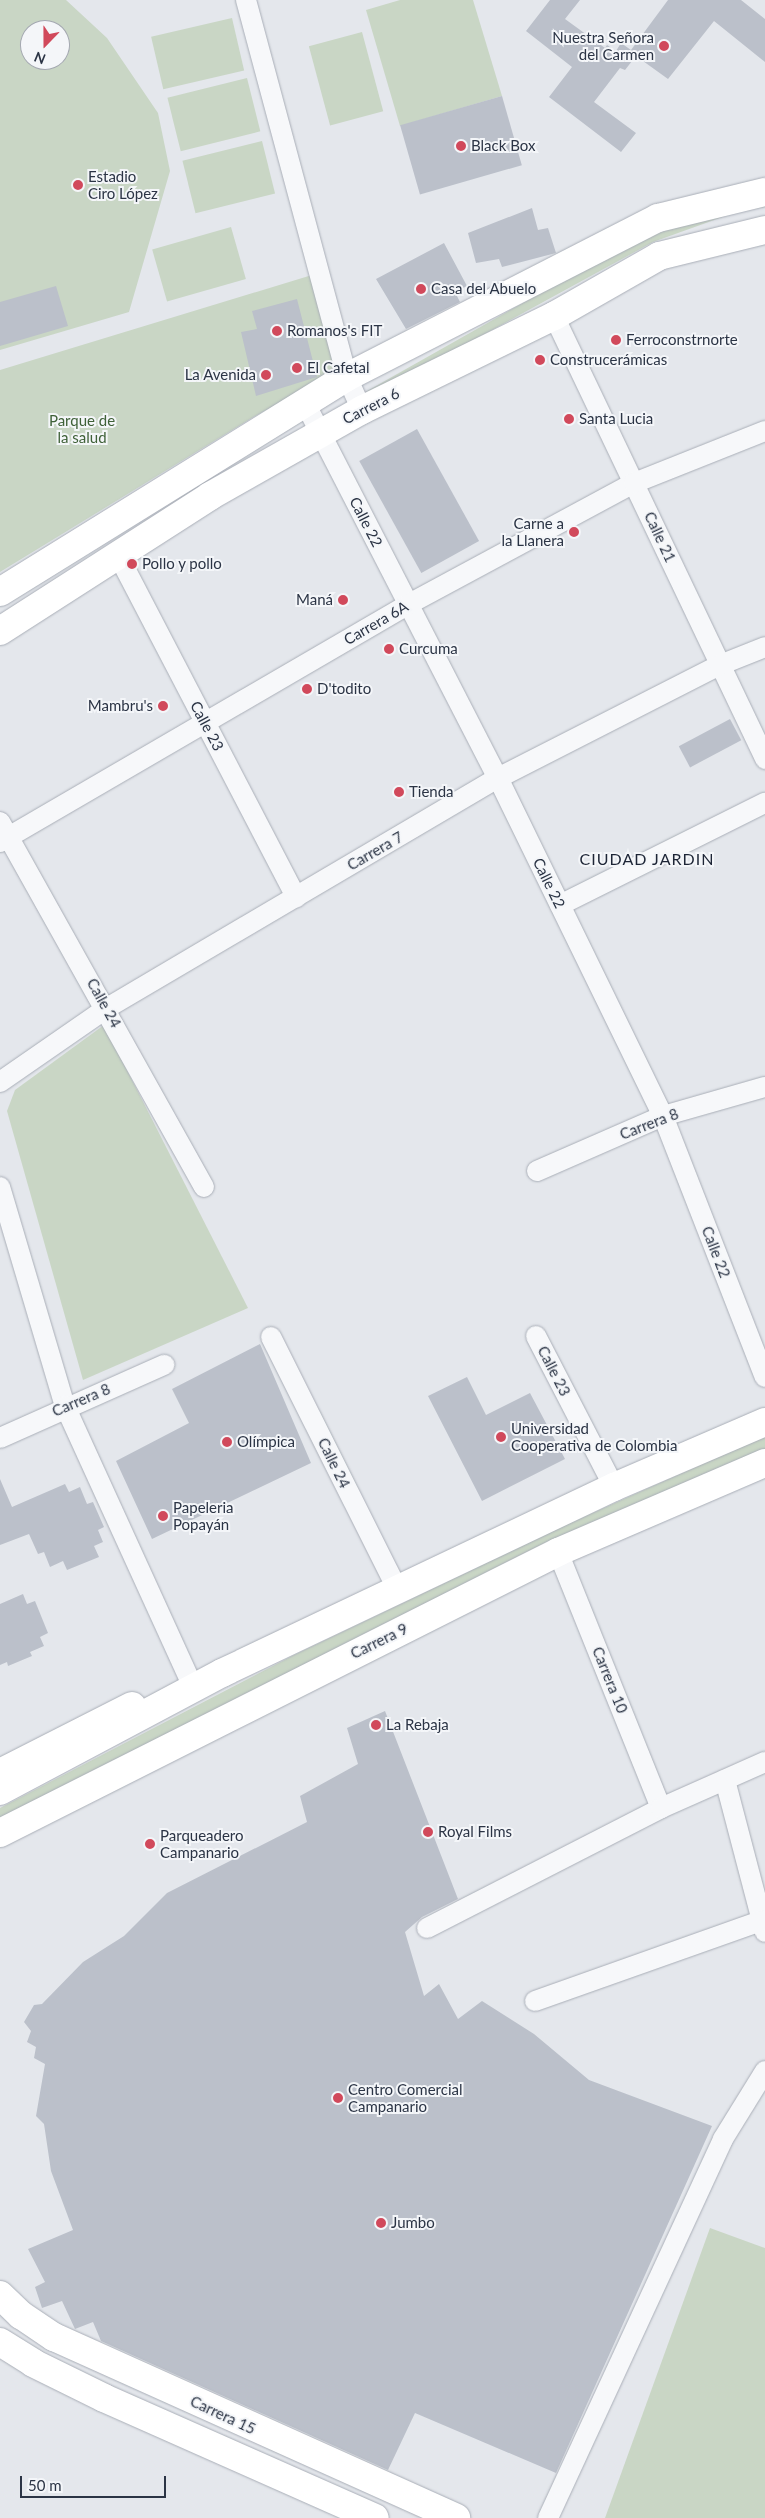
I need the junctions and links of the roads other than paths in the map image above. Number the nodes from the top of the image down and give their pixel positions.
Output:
1 (246, 0) edge
2 (765, 192) edge
3 (765, 230) edge
4 (554, 316) junction
5 (347, 377) junction
6 (305, 403) junction
7 (362, 410) junction
8 (765, 430) edge
9 (320, 433) junction
10 (634, 483) junction
11 (118, 555) junction
12 (0, 592) edge
13 (408, 604) junction
14 (0, 631) edge
15 (765, 647) edge
16 (720, 665) junction
17 (205, 722) junction
18 (765, 759) edge
19 (498, 778) junction
20 (765, 803) edge
21 (3, 833) edge
22 (296, 897) junction
23 (560, 905) junction
24 (107, 1008) junction
25 (0, 1082) edge
26 (765, 1086) edge
27 (663, 1116) junction
28 (536, 1171) dead end
29 (0, 1187) edge
30 (204, 1187) dead end
31 (536, 1336) dead end
32 (271, 1337) dead end
33 (164, 1366) dead end
34 (765, 1377) edge
35 (65, 1406) junction
36 (765, 1408) edge
37 (765, 1422) edge
38 (0, 1438) edge
39 (765, 1463) edge
40 (612, 1482) junction
41 (558, 1552) junction
42 (395, 1585) junction
43 (190, 1682) junction
44 (765, 1762) edge
45 (0, 1773) edge
46 (725, 1780) junction
47 (0, 1790) edge
48 (661, 1808) junction
49 (0, 1833) edge
50 (427, 1928) dead end
51 (763, 1928) edge
52 (535, 2001) dead end
53 (765, 2071) edge
54 (0, 2295) edge
55 (0, 2342) edge
56 (417, 2510) edge
57 (375, 2518) edge
58 (456, 2518) edge
59 (548, 2518) edge

1 - 5 street
2 - 5 main road
3 - 4 main road, Carrera 6
4 - 7 main road, Carrera 6
4 - 10 street, Calle 21
5 - 6 main road
5 - 7 street
6 - 9 street, Calle 22
6 - 12 main road
7 - 9 main road, Carrera 6
8 - 10 street, Carrera 6A
9 - 11 main road, Carrera 6
9 - 13 street, Calle 22
10 - 13 street, Carrera 6A
10 - 16 street, Calle 21
11 - 14 main road, Carrera 6
11 - 17 street, Calle 23
13 - 17 street, Carrera 6A
13 - 19 street, Calle 22
15 - 16 street, Carrera 7
16 - 18 street, Calle 21
16 - 19 street, Carrera 7
17 - 21 street, Carrera 6A
17 - 22 street, Calle 23
19 - 22 street, Carrera 7
19 - 23 street, Calle 22
20 - 23 street
21 - 24 street, Calle 24
22 - 24 street, Carrera 7
23 - 27 street, Calle 22
24 - 25 street, Carrera 7
24 - 30 street, Calle 24
26 - 27 street, Carrera 8
27 - 28 street, Carrera 8
27 - 34 street, Calle 22
29 - 35 street
31 - 40 street, Calle 23
32 - 42 street, Calle 24
33 - 35 street, Carrera 8
35 - 38 street, Carrera 8
35 - 43 street
36 - 40 main road
37 - 40 main road
39 - 41 main road, Carrera 9
40 - 42 main road
41 - 48 street, Carrera 10
41 - 49 main road, Carrera 9
42 - 43 main road
43 - 45 main road
43 - 47 main road
44 - 46 street
46 - 48 street
46 - 51 street
48 - 50 street
51 - 52 street
53 - 59 street
54 - 56 main road, Carrera 15
55 - 57 main road
56 - 58 main road, Carrera 15

